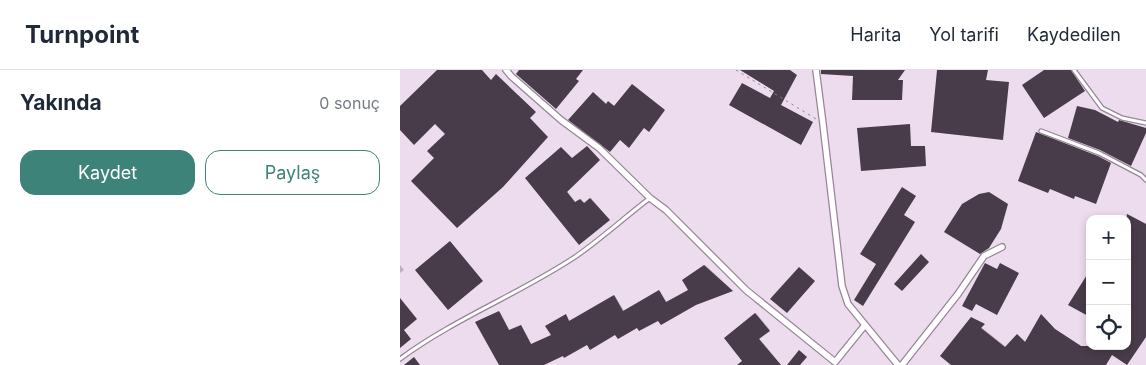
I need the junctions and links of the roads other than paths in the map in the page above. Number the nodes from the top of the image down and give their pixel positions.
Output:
1 (506, 70) edge
2 (816, 70) edge
3 (1074, 70) edge
4 (1146, 123) edge
5 (1041, 131) dead end
6 (1146, 180) edge
7 (650, 198) junction
8 (1002, 247) dead end
9 (865, 325) junction
10 (400, 359) edge
11 (834, 364) edge
12 (900, 365) edge

1 - 7 street
2 - 9 street
3 - 4 lane
5 - 6 lane
7 - 10 lane
7 - 11 street
8 - 12 street
9 - 11 street
9 - 12 street

